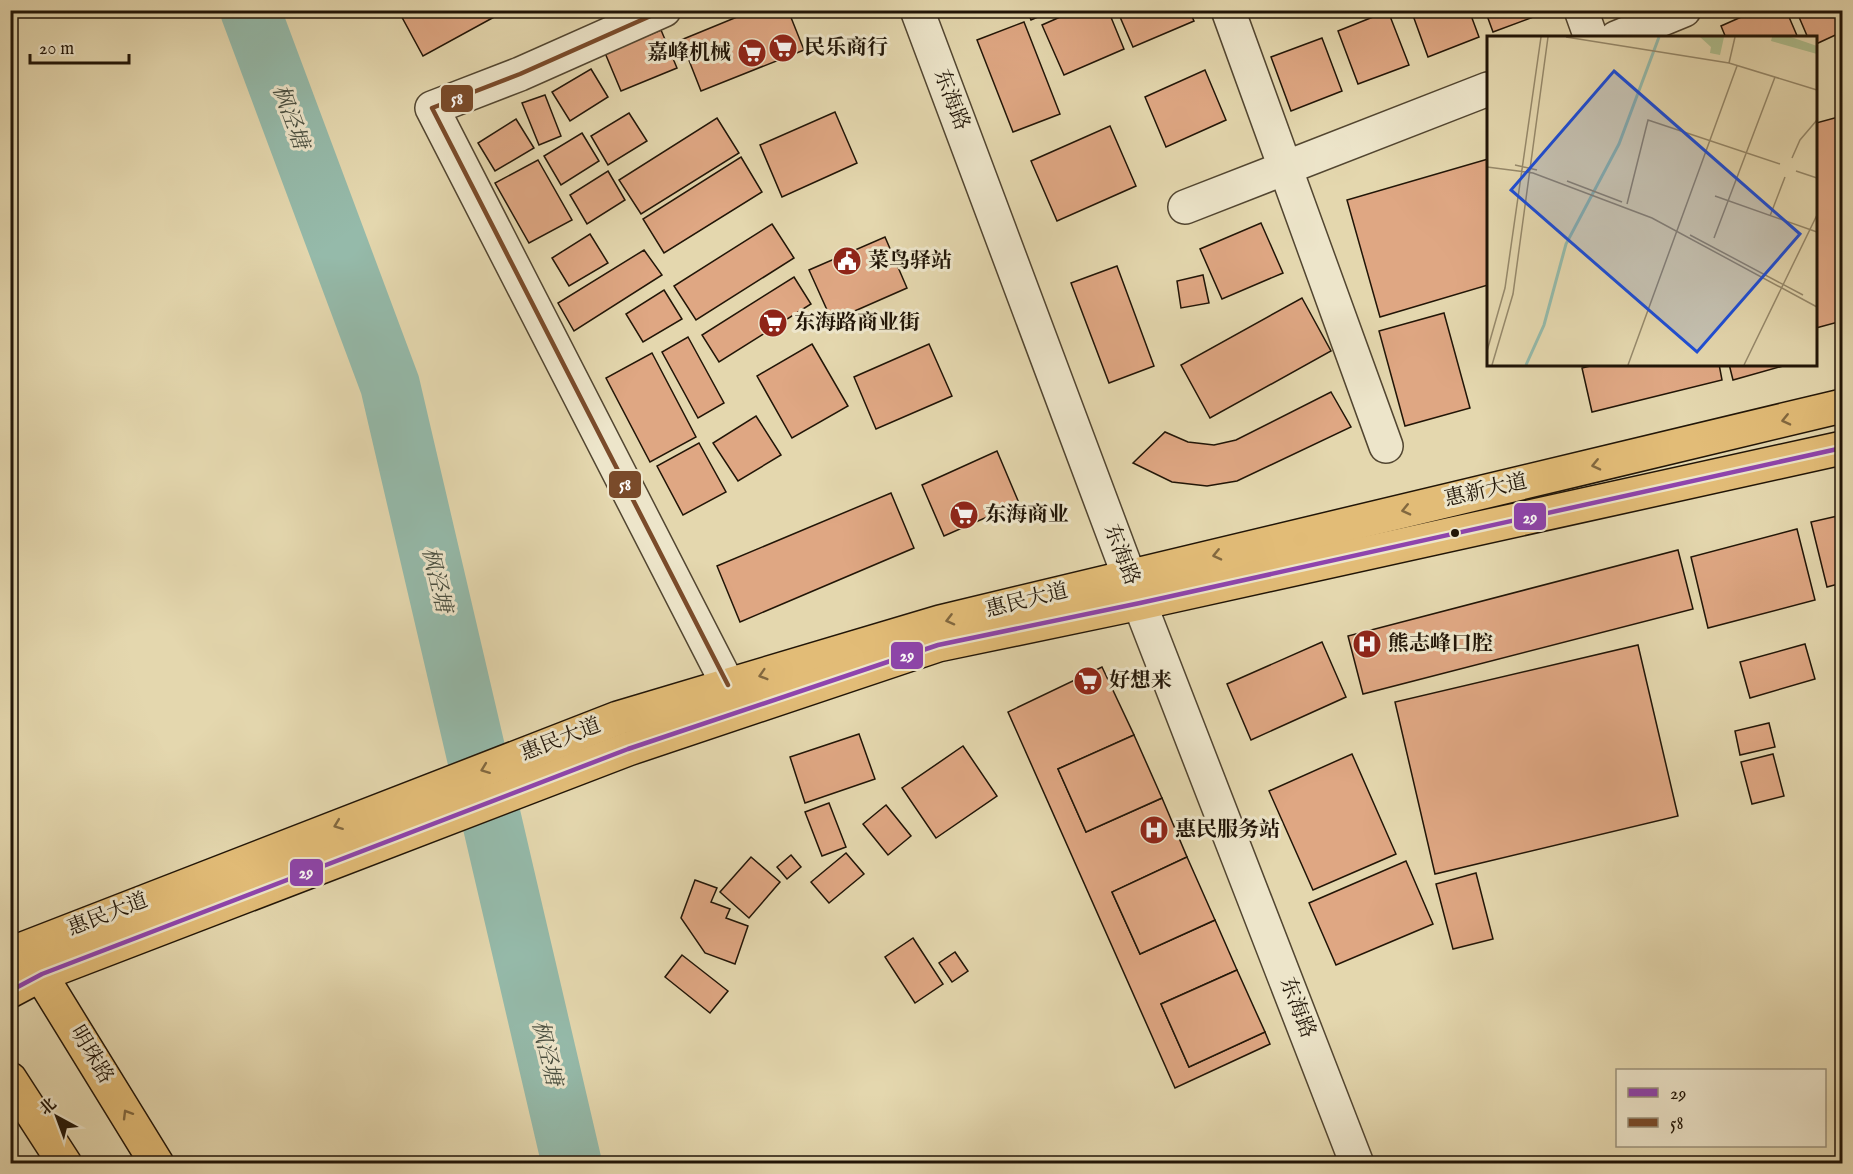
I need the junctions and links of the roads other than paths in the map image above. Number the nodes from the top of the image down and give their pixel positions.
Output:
1 (664, 10) edge
2 (917, 10) edge
3 (1228, 10) edge
4 (1581, 10) edge
5 (1684, 10) edge
6 (1590, 36) edge
7 (1621, 36) edge
8 (1487, 89) edge
9 (1286, 170) junction
10 (1185, 207) dead end
11 (1842, 406) edge
12 (1386, 446) dead end
13 (1842, 448) edge
14 (1135, 590) junction
15 (728, 686) junction
16 (21, 952) edge
17 (10, 991) edge
18 (10, 1079) edge
19 (65, 1164) edge
20 (157, 1164) edge
21 (1357, 1164) edge

1 - 15 street
2 - 14 street, 东海路
3 - 9 street
4 - 6 street
5 - 7 street
8 - 9 street
9 - 10 street
9 - 12 street
11 -> 14 main road, 惠新大道
13 - 14 main road, 惠新大道
14 -> 15 main road, 惠民大道
14 - 16 main road, 惠民大道
14 - 21 street, 东海路
15 -> 16 main road, 惠民大道
16 - 17 main road, 惠民大道
20 -> 16 main road, 明珠路
18 - 19 main road

